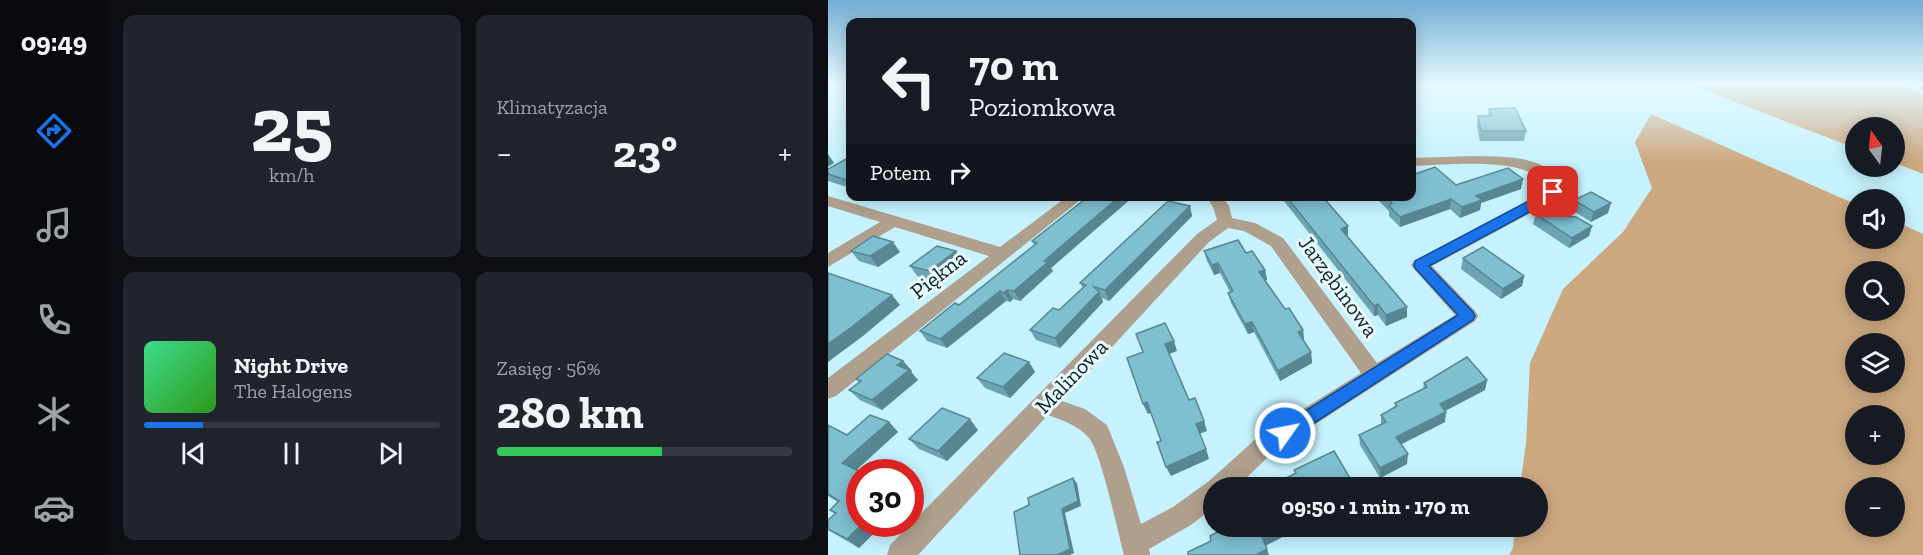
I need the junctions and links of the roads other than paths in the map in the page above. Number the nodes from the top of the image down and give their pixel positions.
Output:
1 (1416, 162) edge
2 (828, 201) edge
3 (1071, 201) edge
4 (1217, 201) edge
5 (893, 221) junction
6 (1225, 222) junction
7 (1003, 255) junction
8 (828, 261) edge
9 (1375, 376) junction
10 (828, 390) edge
11 (1045, 404) junction
12 (1230, 477) edge
13 (1203, 500) edge
14 (1135, 549) edge
15 (900, 555) edge

1 - 9 street
2 - 5 street
3 - 7 street, Piękna
4 - 6 street
5 - 7 street
5 - 8 street
6 - 9 street, Jarzębinowa
6 - 11 street, Malinowa
7 - 10 street, Piękna
9 - 12 street
11 - 14 street
11 - 15 street, Malinowa
13 - 14 street

